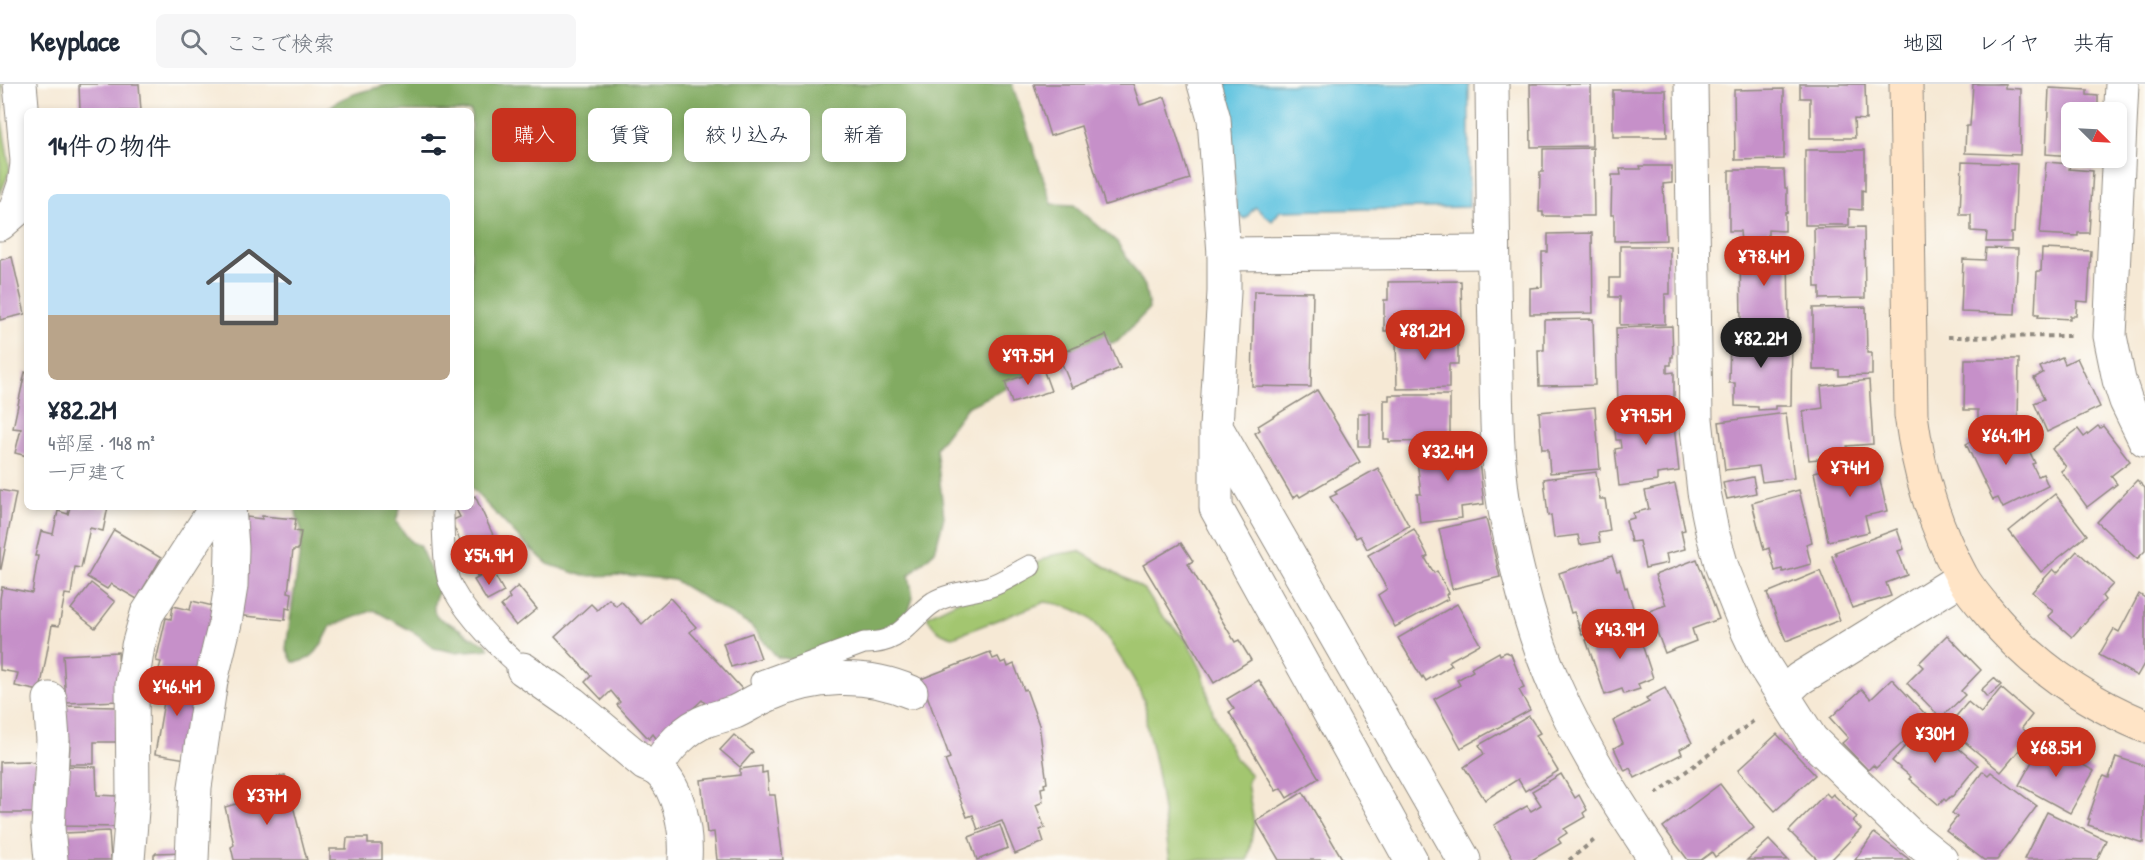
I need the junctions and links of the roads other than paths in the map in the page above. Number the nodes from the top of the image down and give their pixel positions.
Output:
1 (20, 84) edge
2 (1204, 84) edge
3 (1492, 84) edge
4 (1691, 84) edge
5 (1906, 84) edge
6 (2122, 84) edge
7 (24, 129) edge
8 (24, 185) edge
9 (0, 224) edge
10 (1493, 252) junction
11 (1224, 254) junction
12 (1216, 427) junction
13 (2145, 440) edge
14 (214, 510) edge
15 (229, 510) edge
16 (443, 510) edge
17 (1029, 566) dead end
18 (1962, 578) junction
19 (524, 669) joint
20 (911, 692) dead end
21 (1783, 694) junction
22 (50, 699) dead end
23 (720, 717) junction
24 (2145, 726) edge
25 (657, 770) junction
26 (51, 860) edge
27 (128, 860) edge
28 (192, 860) edge
29 (686, 860) edge
30 (1411, 860) edge
31 (1464, 860) edge
32 (1656, 860) edge
33 (1941, 860) edge

1 - 7 street
2 - 11 street
3 - 10 street
4 - 21 street
5 - 18 street
6 - 13 street
8 - 9 street
10 - 11 street
10 - 32 street
11 - 12 street
12 - 30 street
12 - 31 street
14 - 27 street
15 - 28 street
16 - 19 lane
17 - 23 lane
18 - 21 street
18 - 24 street
19 - 25 street
20 - 23 street
21 - 33 street
22 - 26 street
23 - 25 street
25 - 29 street

